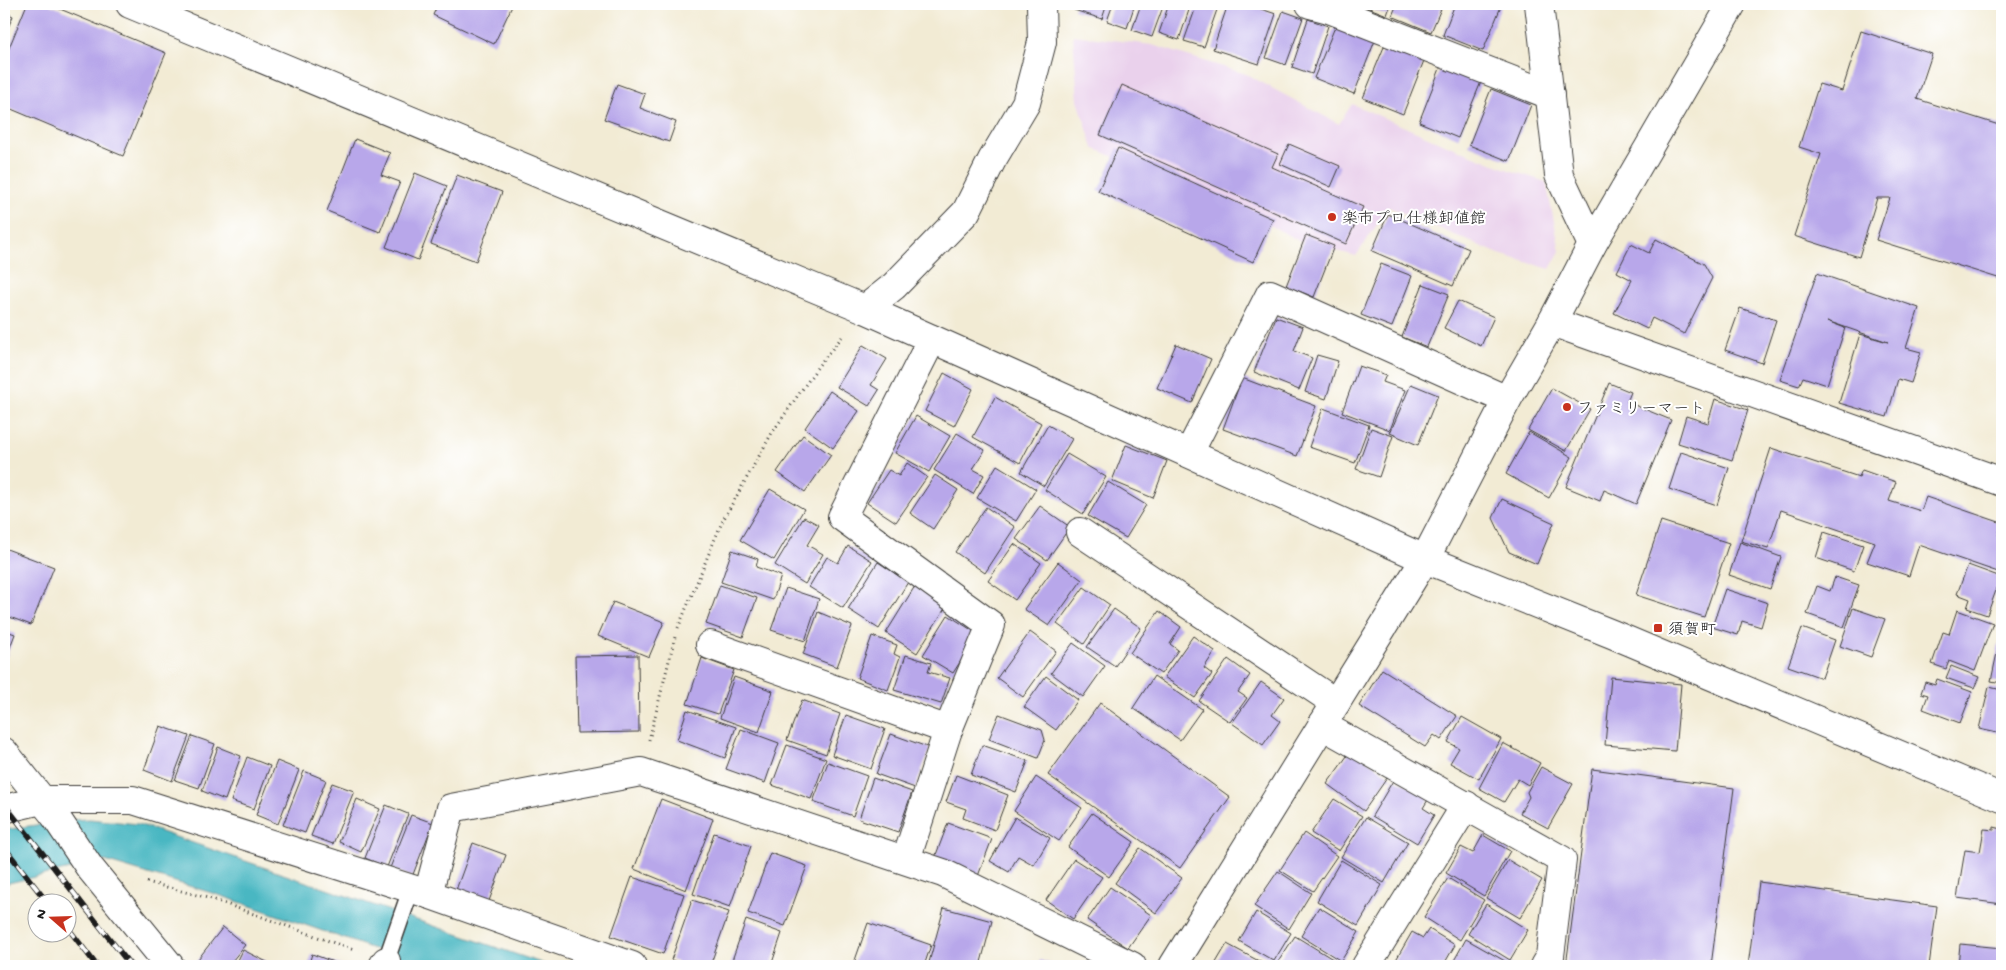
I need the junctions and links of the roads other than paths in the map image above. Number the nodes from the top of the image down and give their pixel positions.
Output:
1 (130, 4) edge
2 (1041, 4) edge
3 (1539, 4) edge
4 (1732, 4) edge
5 (1323, 5) edge
6 (1550, 95) junction
7 (1592, 245) junction
8 (865, 309) junction
9 (1552, 322) junction
10 (932, 339) junction
11 (1507, 400) junction
12 (1189, 453) junction
13 (2002, 482) edge
14 (1080, 532) dead end
15 (1425, 560) junction
16 (710, 645) dead end
17 (1329, 714) junction
18 (948, 730) junction
19 (4, 752) edge
20 (2002, 798) edge
21 (1466, 806) junction
22 (48, 808) junction
23 (4, 809) edge
24 (906, 860) junction
25 (419, 891) junction
26 (384, 964) edge
27 (170, 966) edge
28 (632, 966) edge
29 (1132, 966) edge
30 (1173, 966) edge
31 (1366, 966) edge
32 (1544, 966) edge

1 - 8 street
2 - 8 street
3 - 6 street
4 - 7 street
5 - 6 street
6 - 7 street
7 - 9 street
8 - 10 street
9 - 11 street
9 - 13 street
10 - 12 street
10 - 18 street
11 - 12 street
11 - 15 street
12 - 15 street
14 - 17 street
15 - 17 street
15 - 20 street
16 - 18 street
17 - 21 street
17 - 30 street
18 - 24 street
19 - 22 street
21 - 31 street
21 - 32 street
22 - 23 street
22 - 25 street
22 - 27 street
24 - 25 street
24 - 29 street
25 - 26 lane
25 - 28 street

